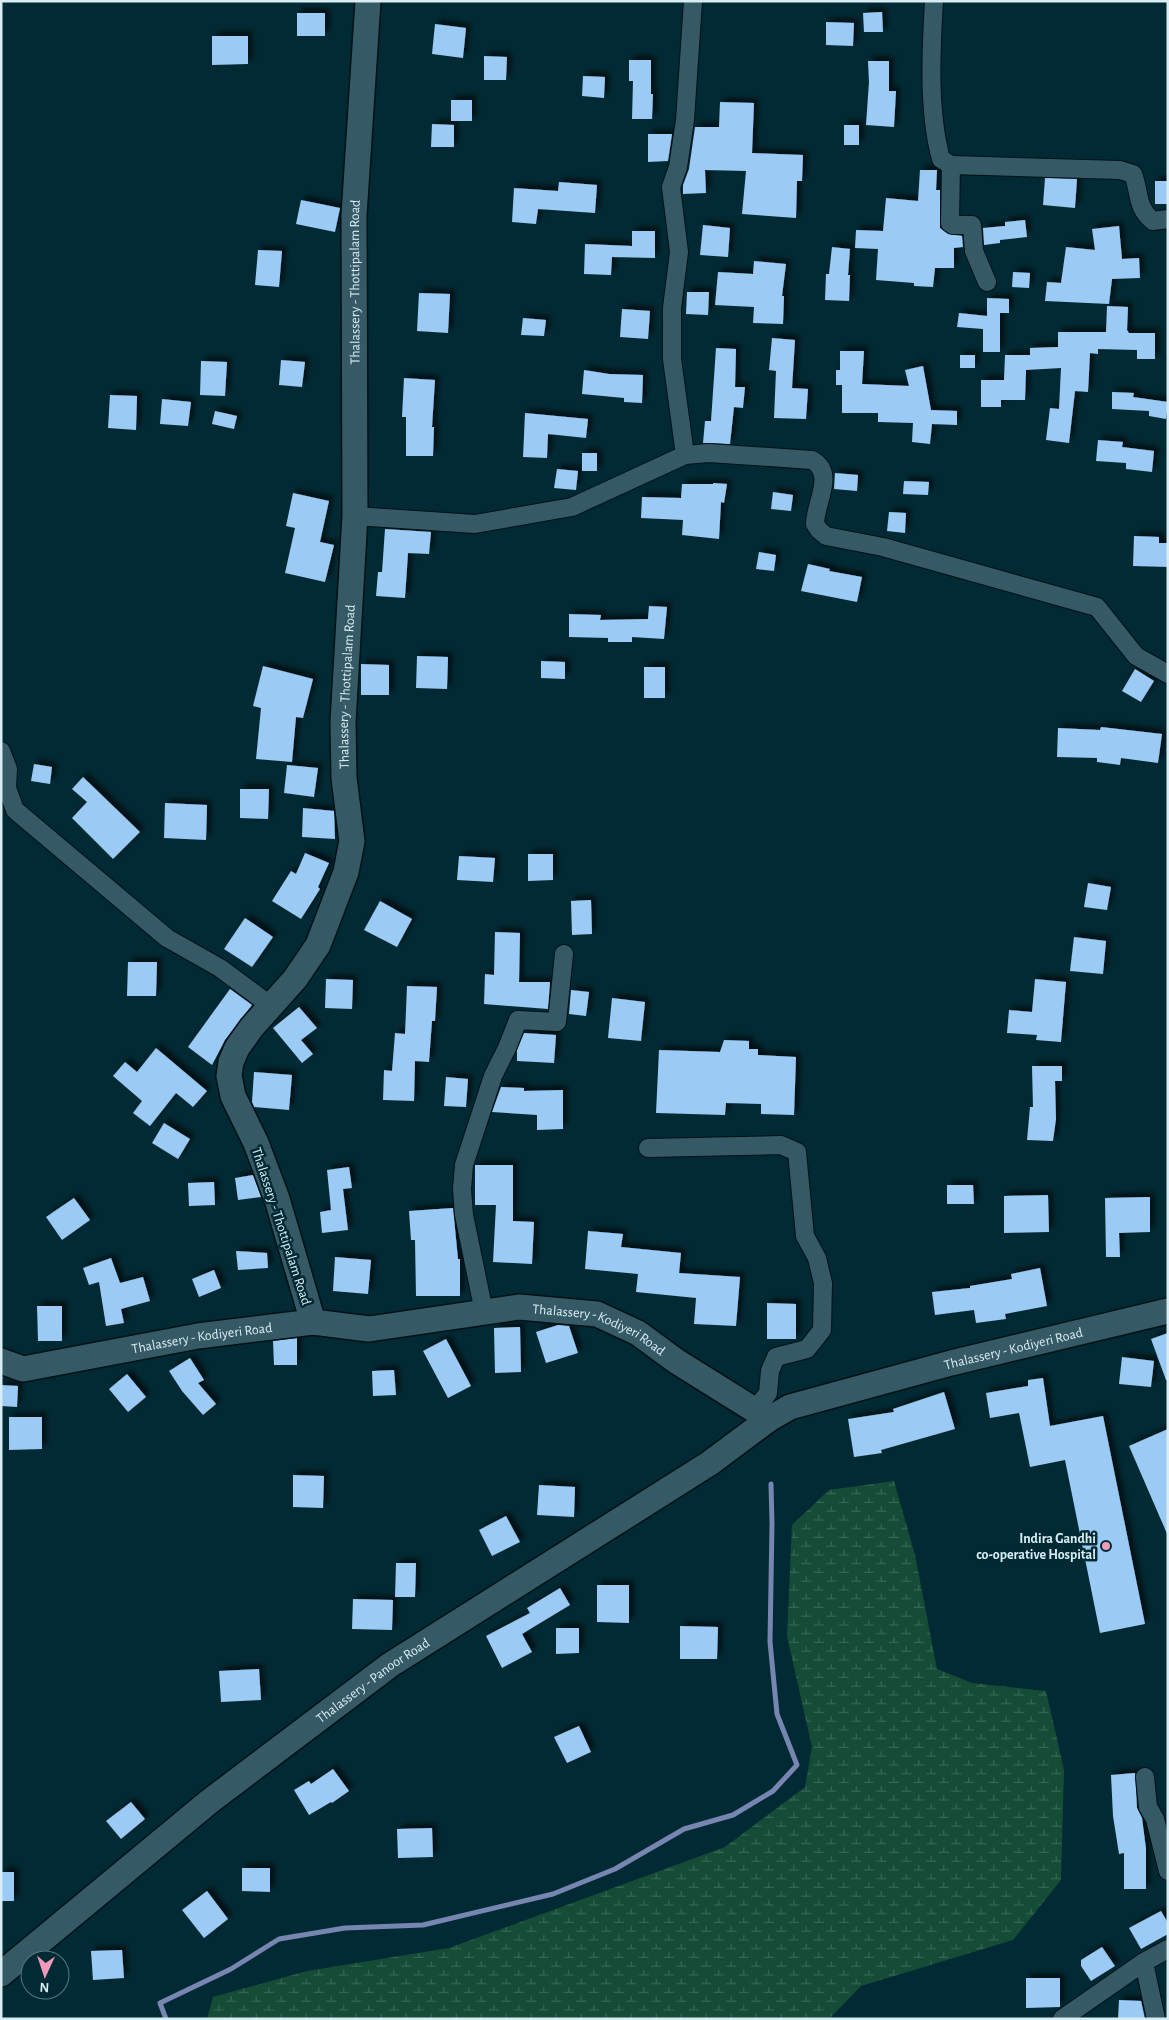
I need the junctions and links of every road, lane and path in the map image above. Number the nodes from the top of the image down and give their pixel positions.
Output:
1 (368, 1) edge
2 (693, 1) edge
3 (934, 1) edge
4 (951, 165) junction
5 (1168, 219) edge
6 (987, 282) dead end
7 (685, 455) junction
8 (355, 516) junction
9 (1168, 674) edge
10 (1, 751) edge
11 (564, 954) dead end
12 (271, 1006) junction
13 (648, 1148) dead end
14 (1168, 1311) edge
15 (484, 1312) junction
16 (313, 1322) junction
17 (1, 1361) edge
18 (762, 1414) junction
19 (1146, 1777) dead end
20 (1168, 1871) edge
21 (1168, 1949) edge
22 (1144, 1962) junction
23 (1, 1974) edge
24 (1062, 2019) edge
25 (1156, 2019) edge

1 - 8 main road, Thalassery - Thottipalam Road
2 - 7 street
3 - 4 street
4 - 5 street
4 - 6 street
7 - 8 street
7 - 9 street
8 - 12 main road, Thalassery - Thottipalam Road
10 - 12 street
11 - 15 street
12 - 16 main road, Thalassery - Thottipalam Road
13 - 18 street
14 - 18 main road, Thalassery - Kodiyeri Road
15 - 16 main road, Thalassery - Kodiyeri Road
15 - 18 main road, Thalassery - Kodiyeri Road
16 - 17 main road, Thalassery - Kodiyeri Road
18 - 23 main road, Thalassery - Panoor Road
19 - 20 street
21 - 22 street
22 - 24 street
22 - 25 street

